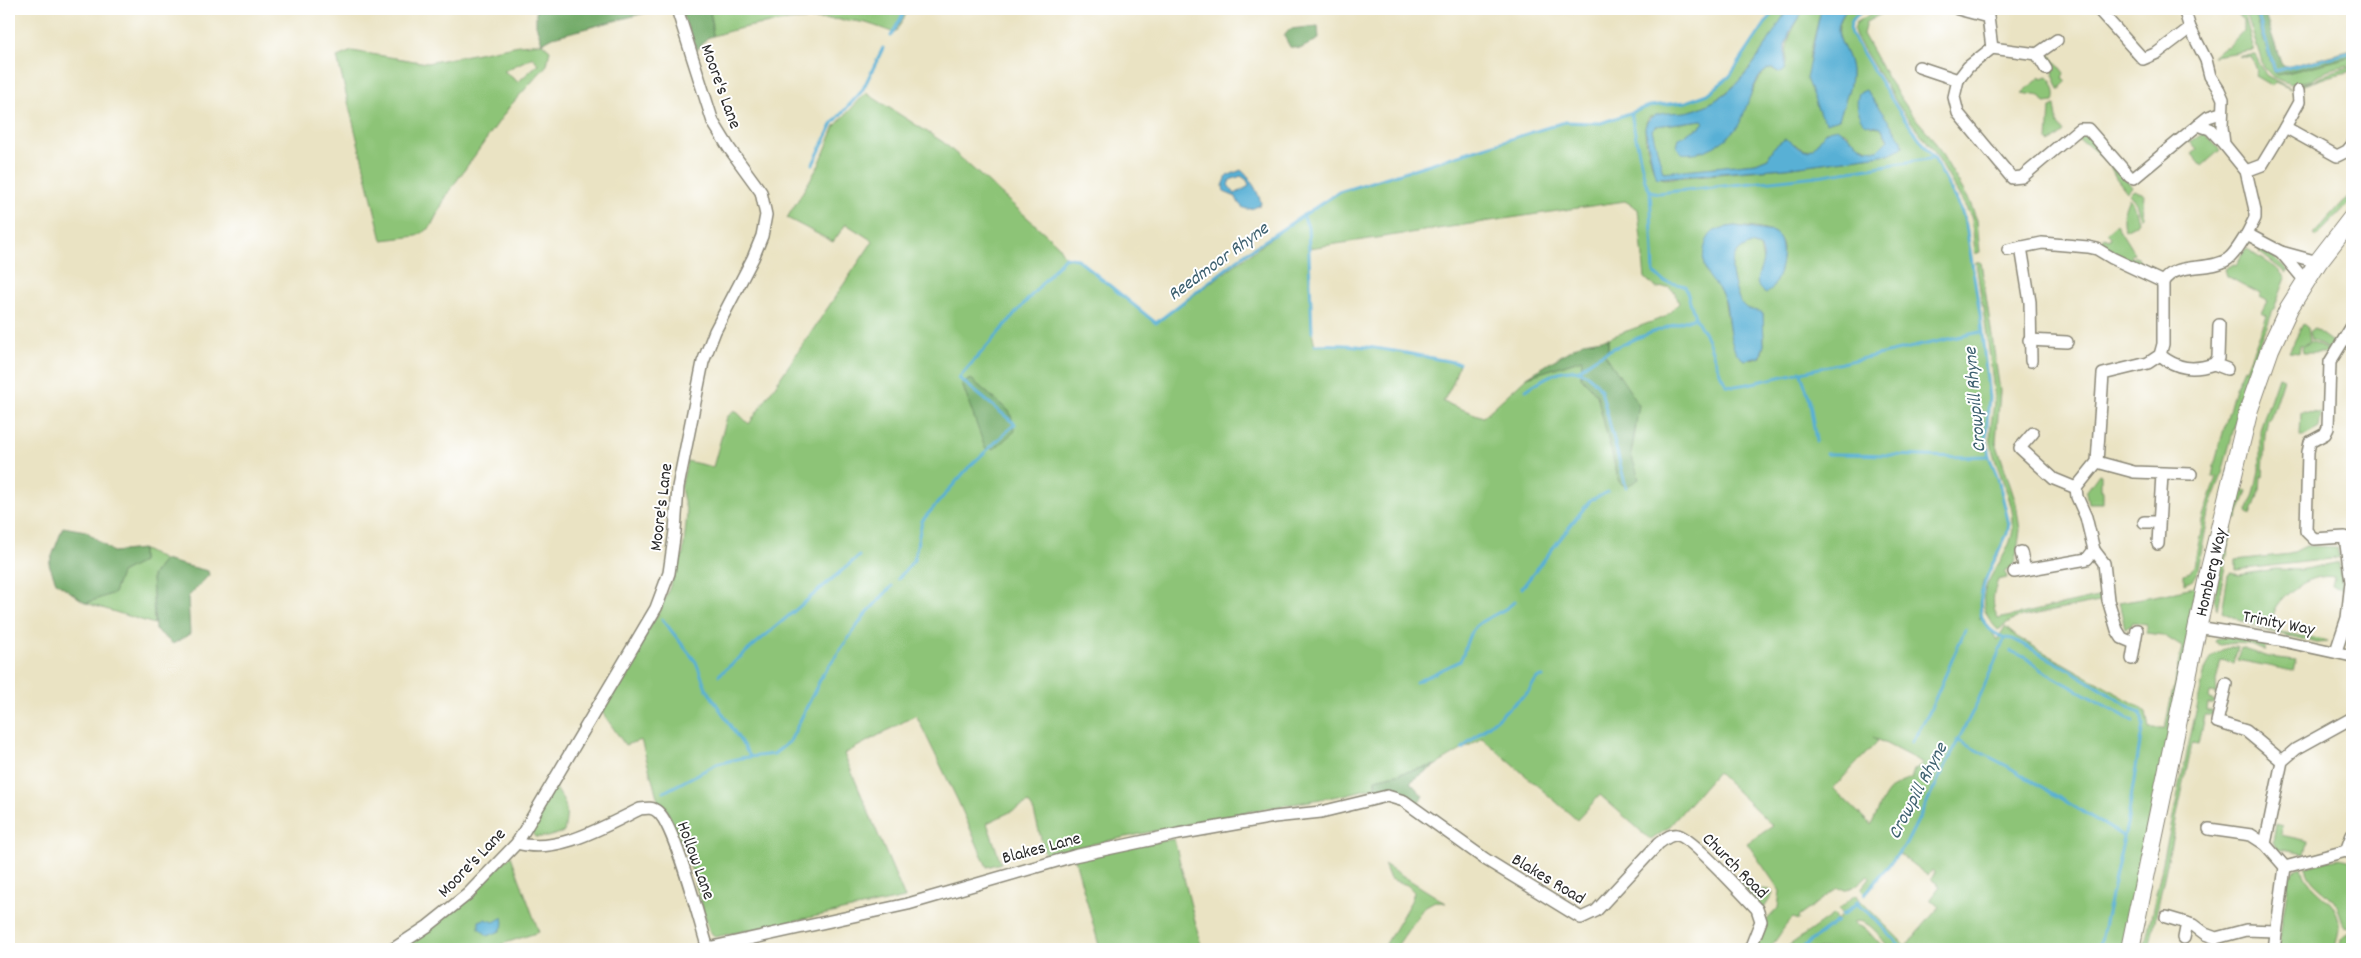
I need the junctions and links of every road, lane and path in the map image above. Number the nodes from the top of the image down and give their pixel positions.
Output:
1 (677, 9) edge
2 (1958, 9) edge
3 (2098, 9) edge
4 (2184, 9) edge
5 (1990, 13) edge
6 (2190, 28) junction
7 (2057, 40) dead end
8 (1992, 48) junction
9 (2037, 54) junction
10 (1919, 68) dead end
11 (2046, 69) dead end
12 (1958, 80) junction
13 (2298, 91) dead end
14 (2221, 113) junction
15 (2198, 125) junction
16 (2285, 126) junction
17 (2224, 144) junction
18 (2352, 145) edge
19 (2246, 171) junction
20 (2352, 218) edge
21 (2247, 234) junction
22 (2021, 247) junction
23 (2008, 250) dead end
24 (2281, 252) junction
25 (2318, 262) junction
26 (2163, 282) junction
27 (2306, 282) junction
28 (2219, 325) dead end
29 (2352, 326) edge
30 (2030, 340) junction
31 (2067, 342) dead end
32 (2160, 355) junction
33 (2031, 361) dead end
34 (2214, 364) junction
35 (2227, 369) dead end
36 (2033, 433) dead end
37 (2097, 462) junction
38 (2162, 474) junction
39 (2192, 474) dead end
40 (2076, 488) junction
41 (2144, 522) dead end
42 (2158, 522) junction
43 (2349, 537) edge
44 (2158, 544) dead end
45 (2094, 550) junction
46 (2021, 552) dead end
47 (2352, 582) edge
48 (2198, 627) junction
49 (2137, 630) dead end
50 (2134, 643) junction
51 (2336, 652) junction
52 (2352, 656) edge
53 (2132, 659) dead end
54 (2226, 684) dead end
55 (2352, 718) edge
56 (2282, 762) junction
57 (1387, 796) joint
58 (2209, 829) dead end
59 (2352, 835) edge
60 (1681, 836) joint
61 (517, 843) junction
62 (2265, 844) junction
63 (2349, 853) edge
64 (2285, 867) junction
65 (2166, 917) dead end
66 (2187, 923) junction
67 (2275, 931) junction
68 (2184, 938) dead end
69 (393, 949) edge
70 (708, 949) edge
71 (1750, 949) edge
72 (2130, 949) edge
73 (2274, 949) edge

1 - 61 street, Moore's Lane
2 - 5 street
3 - 6 street
4 - 6 street
5 - 8 street
6 - 14 street
7 - 9 street
8 - 9 street
8 - 12 street
9 - 11 street
10 - 12 street
12 - 15 street
13 - 16 street
14 - 15 street
14 - 17 street
15 - 17 street
16 - 18 street
16 - 19 street
17 - 19 street
19 - 21 street
20 - 25 main road, Homberg Way
21 - 24 street
21 - 26 street
22 - 23 street
22 - 26 street
22 - 30 street
24 - 25 street
24 - 27 street
25 - 27 main road, Homberg Way
26 - 32 street
27 - 48 main road, Homberg Way
28 - 34 street
29 - 43 street
30 - 31 street
30 - 33 street
32 - 34 street
32 - 37 street
34 - 35 street
36 - 40 street
37 - 38 street
37 - 40 street
38 - 39 street
38 - 42 street
40 - 45 street
41 - 42 street
42 - 44 street
43 - 47 street
45 - 46 street
45 - 50 street
47 - 51 street
48 - 51 street, Trinity Way
48 - 72 main road, Homberg Way
49 - 50 street
50 - 53 street
51 - 52 street, Trinity Way
54 - 56 street
55 - 56 street
56 - 62 street
57 - 60 street, Blakes Road
57 - 70 street, Blakes Lane
58 - 62 street
59 - 63 street
60 - 71 street, Church Road
61 - 69 street, Moore's Lane
61 - 70 street, Hollow Lane
62 - 64 street
63 - 64 street
64 - 67 street
65 - 66 street
66 - 67 street
66 - 68 street
67 - 73 street

